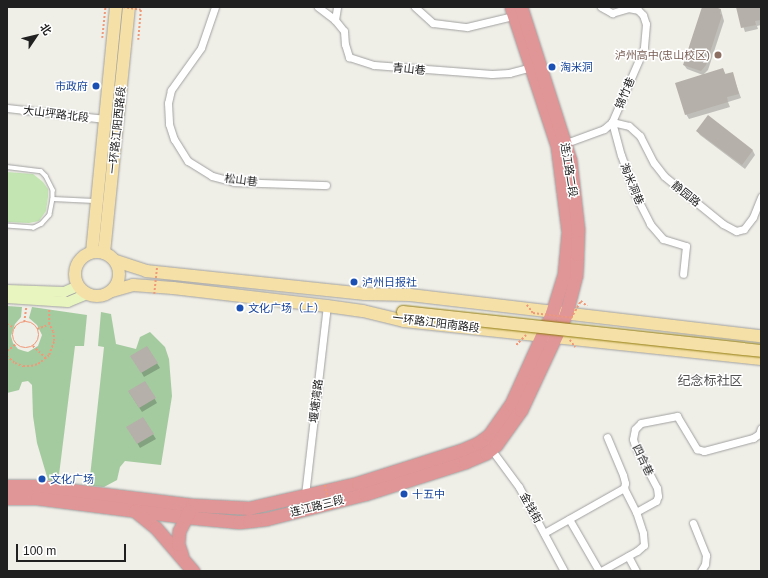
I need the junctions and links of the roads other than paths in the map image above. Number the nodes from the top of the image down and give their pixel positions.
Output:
1 (116, 7) edge
2 (215, 7) edge
3 (318, 7) edge
4 (337, 7) edge
5 (415, 7) edge
6 (602, 7) edge
7 (137, 8) edge
8 (517, 11) edge
9 (335, 20) junction
10 (531, 67) junction
11 (7, 108) edge
12 (105, 120) junction
13 (612, 122) junction
14 (566, 144) junction
15 (7, 167) edge
16 (326, 185) dead end
17 (761, 197) edge
18 (54, 199) junction
19 (97, 202) junction
20 (7, 226) edge
21 (98, 252) junction
22 (116, 262) junction
23 (683, 274) dead end
24 (7, 290) edge
25 (82, 290) junction
26 (112, 291) junction
27 (365, 294) junction
28 (7, 298) edge
29 (327, 306) junction
30 (404, 308) junction
31 (515, 308) junction
32 (363, 311) junction
33 (552, 313) junction
34 (566, 314) junction
35 (611, 319) junction
36 (515, 332) junction
37 (548, 335) junction
38 (761, 336) edge
39 (611, 342) junction
40 (761, 344) edge
41 (761, 351) edge
42 (761, 359) edge
43 (761, 428) edge
44 (607, 437) dead end
45 (491, 449) junction
46 (7, 486) edge
47 (624, 488) junction
48 (305, 496) junction
49 (7, 498) edge
50 (192, 505) junction
51 (133, 510) junction
52 (636, 512) junction
53 (186, 517) junction
54 (569, 519) junction
55 (693, 523) dead end
56 (544, 533) junction
57 (628, 556) junction
58 (184, 560) junction
59 (193, 571) edge
60 (564, 571) edge
61 (600, 571) edge
62 (636, 571) edge
63 (702, 571) edge

1 - 12 main road, 一环路江阳西路段
2 - 16 street, 松山巷
3 - 9 street, 青山巷
4 - 9 street
5 - 8 street
6 - 13 street, 锦竹巷
7 - 21 main road, 一环路江阳西路段
8 - 10 highway, 连江路二段
8 - 14 highway, 连江路二段
9 - 10 street, 青山巷
10 - 33 highway, 连江路二段
11 - 12 street, 大山坪路北段
12 - 19 main road, 一环路江阳西路段
13 - 14 street
13 - 17 street, 静园路
13 - 23 street, 淘米洞巷
14 - 34 highway, 连江路二段
15 - 18 lane
18 - 19 lane
18 - 20 lane
19 - 21 main road, 一环路江阳西路段
21 - 22 main road
21 - 25 main road
22 - 26 main road
22 - 27 main road, 一环路江阳南路段
24 - 25 street
25 - 26 main road
25 - 28 street
26 - 29 main road, 一环路江阳南路段
27 - 30 main road
27 - 31 main road, 一环路江阳南路段
29 - 32 main road, 一环路江阳南路段
29 - 48 street, 堰塘湾路
30 - 32 main road
30 - 40 main road
30 - 41 main road, bridge
31 - 33 main road, 一环路江阳南路段
31 - 36 main road
32 - 36 main road, 一环路江阳南路段
33 - 34 main road, 一环路江阳南路段
33 - 37 highway, 连江路二段
34 - 35 main road, 一环路江阳南路段
34 - 37 highway, 连江路二段
35 - 38 main road, 一环路江阳南路段
35 - 39 main road
36 - 37 main road, 一环路江阳南路段
37 - 39 main road, 一环路江阳南路段
37 - 45 highway, 连江路三段
37 - 48 highway, 连江路三段
39 - 42 main road, 一环路江阳南路段
43 - 52 street, 四合巷
44 - 47 street
45 - 53 highway, 连江路三段
45 - 56 street, 金钱街
46 - 50 highway, 连江路三段
47 - 52 street
47 - 54 street
48 - 50 highway, 连江路三段
49 - 51 highway, 连江路三段
50 - 53 highway
51 - 53 highway, 连江路三段
51 - 58 highway
52 - 57 street
53 - 58 highway
54 - 56 street
54 - 61 street
55 - 63 street
56 - 60 street, 金钱街
57 - 61 street
57 - 62 street
58 - 59 highway

